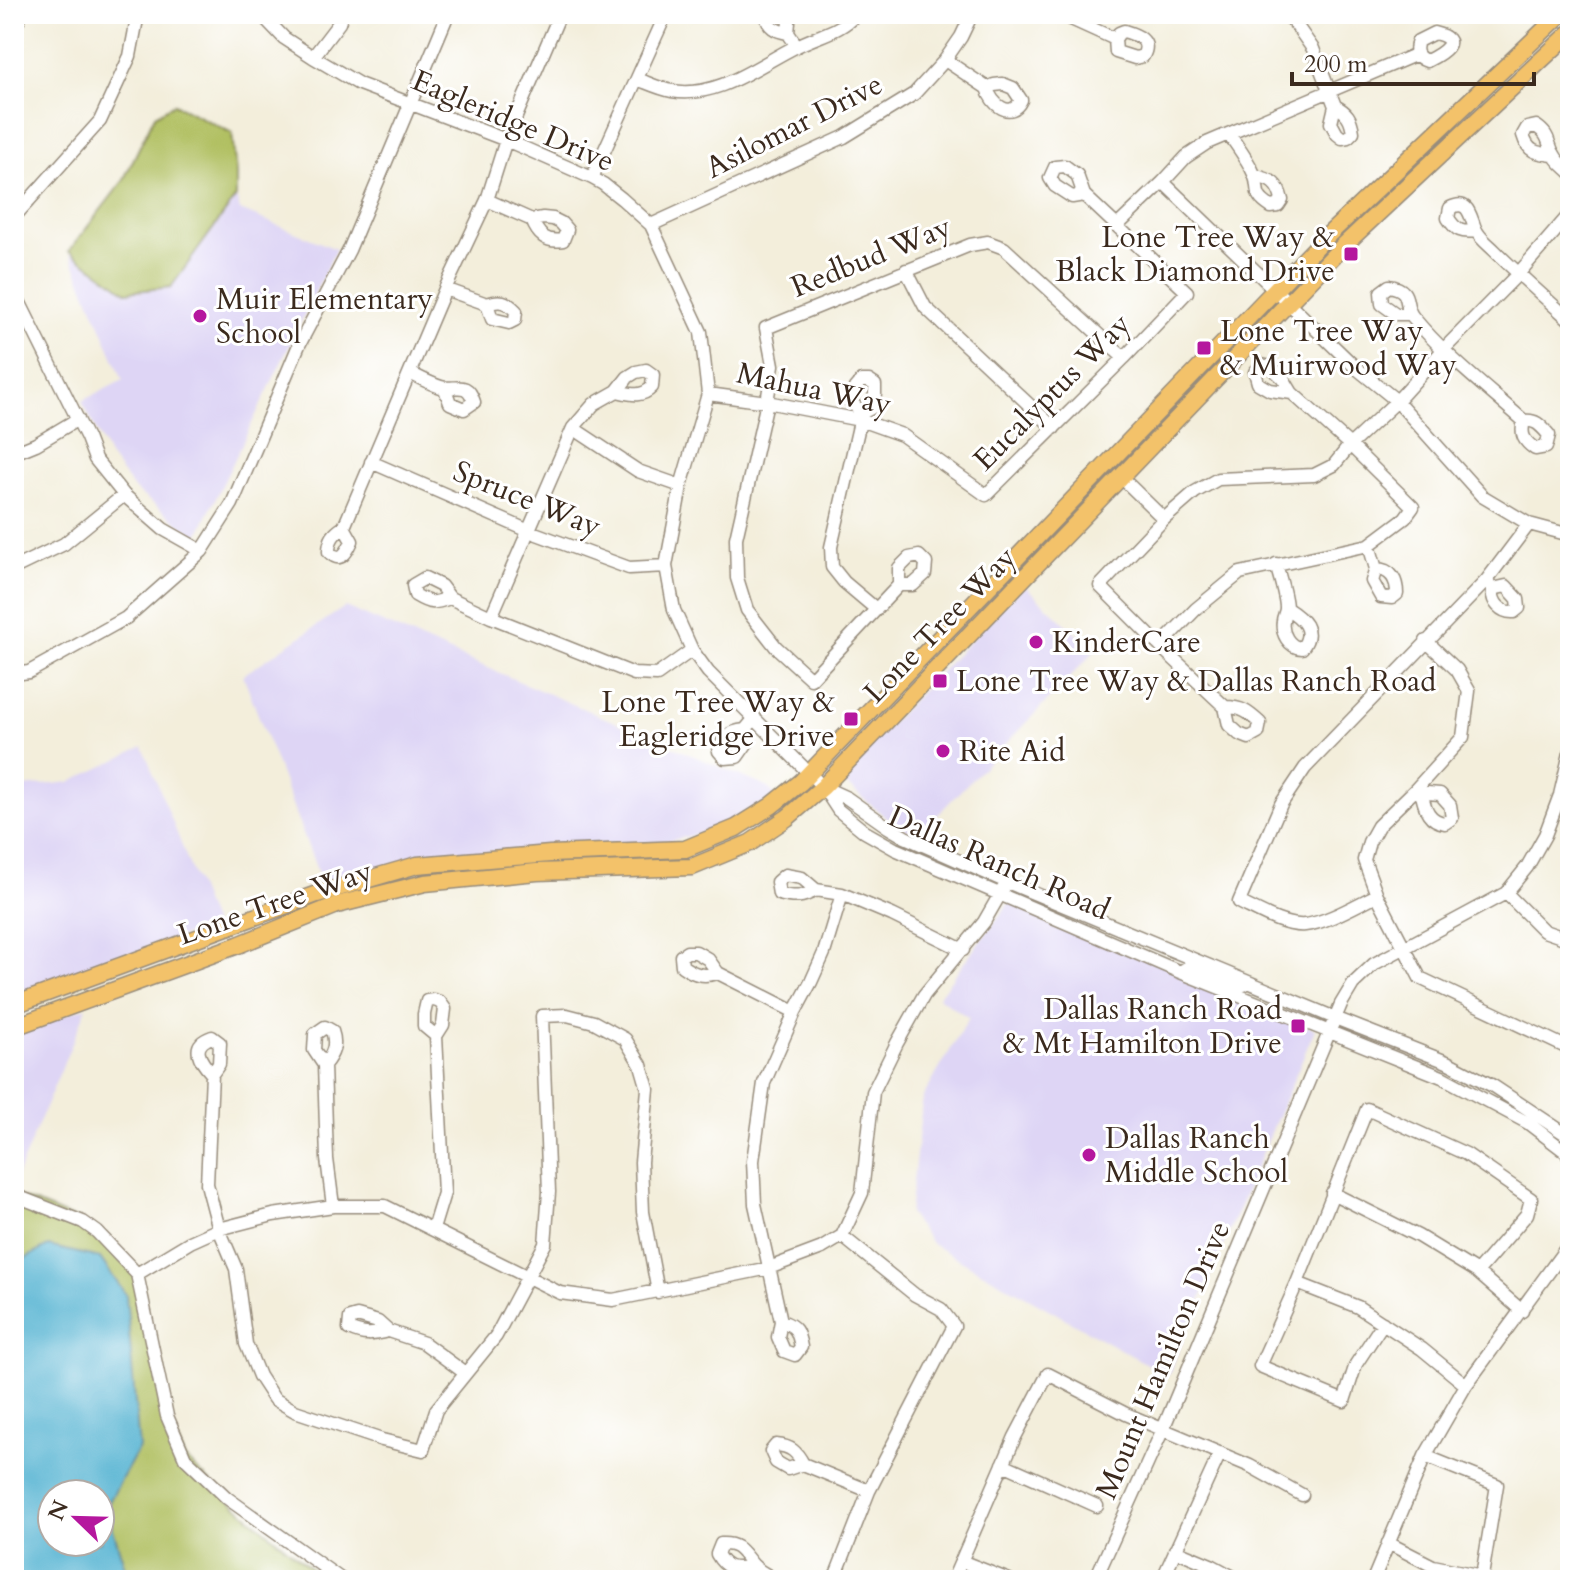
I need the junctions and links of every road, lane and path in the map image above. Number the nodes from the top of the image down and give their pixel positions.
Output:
1 (21, 14) edge
2 (138, 14) edge
3 (261, 14) edge
4 (342, 14) edge
5 (448, 14) edge
6 (560, 14) edge
7 (666, 14) edge
8 (766, 14) edge
9 (787, 14) edge
10 (856, 14) edge
11 (972, 14) edge
12 (1060, 14) edge
13 (1285, 14) edge
14 (1561, 14) edge
15 (14, 30) edge
16 (788, 33) junction
17 (1570, 33) edge
18 (1115, 39) dead end
19 (797, 46) junction
20 (1417, 54) dead end
21 (313, 57) junction
22 (945, 60) junction
23 (637, 79) junction
24 (987, 88) dead end
25 (1330, 91) junction
26 (410, 104) junction
27 (1335, 106) dead end
28 (1229, 134) junction
29 (506, 140) junction
30 (1554, 155) dead end
31 (1570, 172) edge
32 (1255, 176) dead end
33 (592, 178) junction
34 (1163, 182) junction
35 (1084, 195) dead end
36 (487, 200) junction
37 (1570, 214) edge
38 (14, 217) edge
39 (532, 220) dead end
40 (651, 225) junction
41 (1118, 225) junction
42 (1476, 231) dead end
43 (906, 270) junction
44 (1518, 274) junction
45 (445, 289) junction
46 (1275, 290) junction
47 (14, 291) edge
48 (487, 304) dead end
49 (1289, 304) junction
50 (1410, 314) dead end
51 (1570, 320) edge
52 (1444, 349) junction
53 (1124, 358) junction
54 (410, 373) junction
55 (445, 389) dead end
56 (617, 391) dead end
57 (1292, 393) dead end
58 (708, 394) junction
59 (1397, 401) junction
60 (767, 402) junction
61 (861, 416) junction
62 (78, 419) junction
63 (1524, 421) dead end
64 (573, 428) junction
65 (1054, 428) junction
66 (1350, 445) junction
67 (14, 453) edge
68 (371, 462) junction
69 (1121, 477) junction
70 (681, 486) junction
71 (124, 495) junction
72 (986, 495) joint
73 (1164, 519) junction
74 (1529, 524) junction
75 (344, 527) dead end
76 (529, 531) junction
77 (1570, 535) edge
78 (1369, 545) junction
79 (202, 551) junction
80 (1012, 563) junction
81 (1276, 564) junction
82 (666, 566) junction
83 (14, 568) edge
84 (1376, 569) dead end
85 (899, 585) dead end
86 (450, 598) dead end
87 (1286, 608) dead end
88 (876, 609) junction
89 (491, 617) junction
90 (972, 632) junction
91 (1426, 641) junction
92 (1160, 646) junction
93 (692, 650) junction
94 (14, 674) edge
95 (1225, 707) dead end
96 (755, 718) junction
97 (745, 730) dead end
98 (1570, 753) edge
99 (809, 773) junction
100 (823, 787) junction
101 (1004, 888) junction
102 (816, 890) dead end
103 (1506, 893) junction
104 (842, 894) junction
105 (1377, 895) junction
106 (1570, 940) edge
107 (1405, 948) junction
108 (963, 950) junction
109 (1180, 972) junction
110 (718, 973) dead end
111 (1259, 985) junction
112 (14, 1005) edge
113 (795, 1012) junction
114 (1333, 1024) junction
115 (14, 1027) edge
116 (436, 1036) dead end
117 (1570, 1049) edge
118 (324, 1065) dead end
119 (212, 1074) dead end
120 (1570, 1137) edge
121 (1570, 1155) edge
122 (1332, 1193) junction
123 (14, 1195) edge
124 (333, 1206) junction
125 (219, 1229) junction
126 (433, 1229) junction
127 (842, 1236) junction
128 (1570, 1243) edge
129 (769, 1268) junction
130 (1477, 1272) junction
131 (137, 1274) junction
132 (528, 1278) junction
133 (1297, 1283) junction
134 (658, 1292) junction
135 (1522, 1311) junction
136 (781, 1321) dead end
137 (1383, 1323) junction
138 (388, 1331) dead end
139 (465, 1373) junction
140 (1466, 1385) junction
141 (1163, 1429) junction
142 (1220, 1453) junction
143 (1425, 1456) junction
144 (803, 1464) dead end
145 (1003, 1464) junction
146 (869, 1491) junction
147 (1302, 1495) dead end
148 (1097, 1506) dead end
149 (1388, 1543) junction
150 (1175, 1550) junction
151 (961, 1561) junction
152 (754, 1567) dead end
153 (342, 1580) edge
154 (776, 1580) edge
155 (834, 1580) edge
156 (953, 1580) edge
157 (1009, 1580) edge
158 (1095, 1580) edge
159 (1162, 1580) edge
160 (1239, 1580) edge
161 (1373, 1580) edge

1 - 15 street
2 - 38 street
3 - 21 street, Eagleridge Drive
4 - 21 street
5 - 26 street
6 - 29 street
7 - 23 street
8 - 16 street
9 - 16 street
10 - 19 street
11 - 22 street, Asilomar Drive
12 - 18 street
13 - 25 street
14 - 46 main road, Lone Tree Way
16 - 19 street
17 - 49 main road, Lone Tree Way
19 - 23 street
20 - 25 street
21 - 26 street, Eagleridge Drive
22 - 24 street
22 - 40 street, Asilomar Drive
23 - 33 street
25 - 27 street
25 - 28 street
26 - 29 street, Eagleridge Drive
26 - 79 street
28 - 32 street
28 - 34 street
29 - 33 street, Eagleridge Drive
29 - 36 street
30 - 31 street
33 - 40 street, Eagleridge Drive
34 - 41 street
34 - 46 street
35 - 41 street
36 - 39 street
36 - 45 street
37 - 44 street
40 - 58 street, Eagleridge Drive
41 - 53 street, Eucalyptus Way
42 - 44 street
43 - 53 street, Redbud Way
43 - 60 street, Redbud Way
43 - 65 street
44 - 51 street
44 - 52 street
45 - 48 street
45 - 54 street
46 - 49 street
46 - 80 main road, Lone Tree Way
47 - 62 street
49 - 59 street
49 - 69 main road, Lone Tree Way
50 - 52 street
52 - 59 street
52 - 63 street
53 - 65 street, Eucalyptus Way
54 - 55 street
54 - 68 street
56 - 64 street
57 - 66 street
58 - 60 street, Mahua Way
58 - 70 street, Eagleridge Drive
59 - 66 street
59 - 74 street
60 - 61 street, Mahua Way
60 - 88 street
61 - 72 street, Mahua Way
61 - 88 street
62 - 67 street
62 - 71 street
64 - 70 street
64 - 76 street
65 - 72 street, Eucalyptus Way
66 - 73 street
66 - 78 street
68 - 75 street
68 - 76 street, Spruce Way
69 - 73 street
69 - 90 main road, Lone Tree Way
70 - 82 street, Eagleridge Drive
71 - 79 street
71 - 83 street
73 - 92 street
74 - 77 street
74 - 91 street
76 - 82 street, Spruce Way
76 - 89 street
78 - 81 street
78 - 84 street
79 - 94 street
80 - 90 main road
80 - 99 main road, Lone Tree Way
81 - 87 street
81 - 92 street
82 - 93 street, Eagleridge Drive
85 - 88 street
86 - 89 street
89 - 93 street
90 - 100 main road, Lone Tree Way
91 - 105 street
91 - 105 street
92 - 95 street
93 - 96 street, Eagleridge Drive
96 - 97 street
96 - 99 street, Eagleridge Drive
98 - 103 street, Mount Hamilton Drive
99 - 100 street, Eagleridge Drive
99 - 112 main road, Lone Tree Way
100 - 101 street, Dallas Ranch Road
100 - 115 main road, Lone Tree Way
101 - 108 street
101 - 109 street, Dallas Ranch Road
101 - 111 street, Dallas Ranch Road
102 - 104 street
103 - 106 street
103 - 107 street, Mount Hamilton Drive
104 - 108 street
104 - 113 street
105 - 107 street
107 - 114 street, Mount Hamilton Drive
107 - 117 street
108 - 127 street
109 - 111 street
109 - 114 street, Dallas Ranch Road
110 - 113 street
111 - 114 street, Dallas Ranch Road
113 - 129 street
114 - 120 street, Dallas Ranch Road
114 - 121 street, Dallas Ranch Road
114 - 141 street, Mount Hamilton Drive
116 - 126 street
118 - 124 street
119 - 125 street
122 - 130 street
122 - 130 street
122 - 133 street
123 - 131 street
124 - 125 street
124 - 126 street
125 - 131 street
125 - 139 street
126 - 132 street
127 - 129 street
127 - 146 street
128 - 135 street
129 - 134 street
129 - 136 street
130 - 135 street
131 - 153 street
132 - 134 street
132 - 134 street
132 - 139 street
133 - 137 street
133 - 137 street
135 - 140 street
137 - 140 street
138 - 139 street
140 - 143 street
141 - 142 street
141 - 145 street
141 - 158 street, Mount Hamilton Drive
142 - 147 street
142 - 150 street
143 - 149 street
143 - 149 street
144 - 146 street
145 - 148 street
145 - 151 street
146 - 155 street
149 - 161 street
150 - 159 street
150 - 160 street
151 - 156 street
151 - 157 street
152 - 154 street

